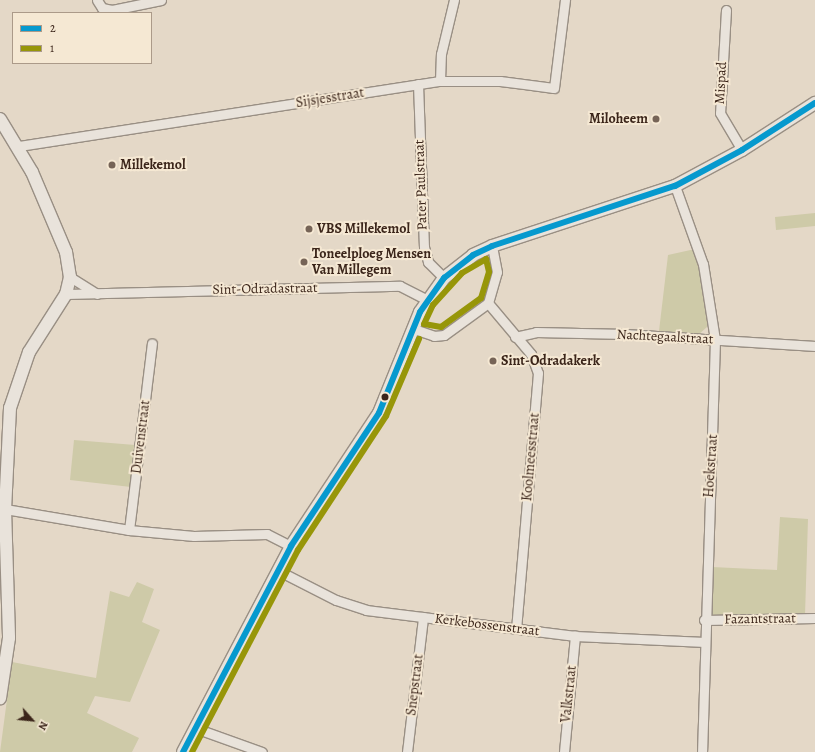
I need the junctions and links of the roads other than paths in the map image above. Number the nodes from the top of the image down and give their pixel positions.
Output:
1 (97, 0) edge
2 (161, 0) edge
3 (454, 0) edge
4 (566, 0) edge
5 (726, 10) dead end
6 (440, 81) junction
7 (418, 84) junction
8 (815, 103) edge
9 (0, 119) edge
10 (19, 146) junction
11 (742, 150) junction
12 (676, 186) junction
13 (492, 246) junction
14 (70, 277) junction
15 (444, 278) junction
16 (66, 294) junction
17 (98, 294) junction
18 (427, 300) junction
19 (488, 303) junction
20 (414, 329) junction
21 (515, 337) junction
22 (715, 340) junction
23 (152, 344) dead end
24 (815, 346) edge
25 (5, 509) junction
26 (129, 530) junction
27 (291, 546) junction
28 (278, 570) junction
29 (4, 592) edge
30 (423, 617) junction
31 (815, 618) edge
32 (704, 620) junction
33 (516, 628) junction
34 (575, 636) junction
35 (705, 642) junction
36 (0, 698) edge
37 (195, 728) junction
38 (183, 752) edge
39 (262, 752) edge
40 (407, 752) edge
41 (564, 752) edge
42 (702, 752) edge

1 - 2 street
3 - 6 street
4 - 6 street, Sijsjesstraat
5 - 11 street, Mispad
6 - 7 street, Sijsjesstraat
7 - 10 street, Sijsjesstraat
7 - 15 street, Pater Paulstraat
8 - 11 street
9 - 10 street
10 - 14 street
11 - 12 street
12 - 13 street
12 - 22 street, Hoekstraat
13 - 15 street
13 - 19 street
14 - 16 street
14 - 17 street
15 - 18 street
16 - 17 street, Sint-Odradastraat
16 - 25 street
17 - 18 street, Sint-Odradastraat
18 - 20 street
19 - 20 street
19 - 21 street, Koolmeesstraat
20 - 27 street
21 - 22 street, Nachtegaalstraat
21 - 33 street, Koolmeesstraat
22 - 24 street, Nachtegaalstraat
22 - 32 street, Hoekstraat
23 - 26 street, Duivenstraat
25 - 26 street
25 - 29 street
26 - 27 street
27 - 28 street
28 - 30 street, Kerkebossenstraat
28 - 37 street
29 - 36 street
30 - 33 street, Kerkebossenstraat
30 - 40 street, Snepstraat
31 - 32 street, Fazantstraat
32 - 35 street, Hoekstraat
33 - 34 street, Kerkebossenstraat
34 - 35 street, Kerkebossenstraat
34 - 41 street, Valkstraat
35 - 42 street, Hoekstraat
37 - 38 street
37 - 39 street

